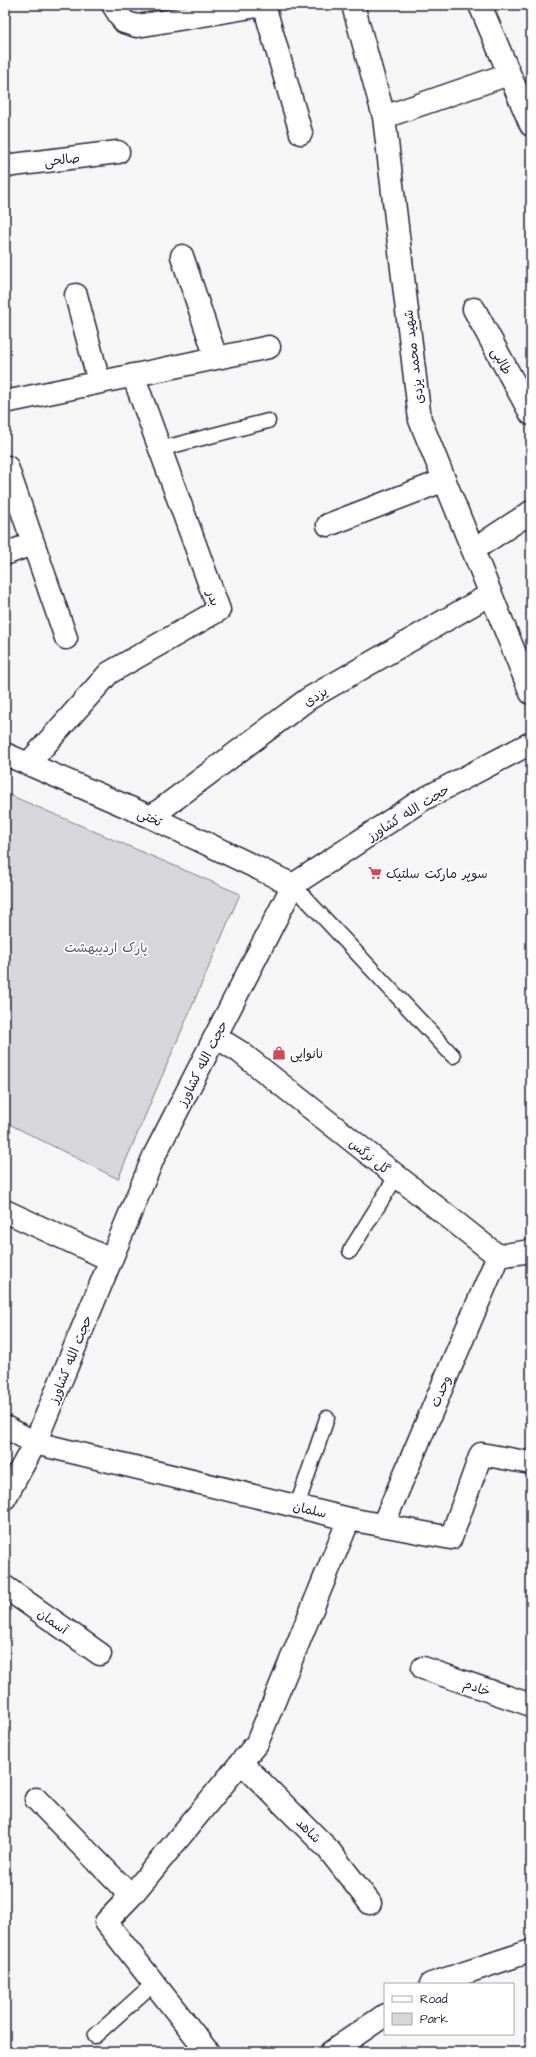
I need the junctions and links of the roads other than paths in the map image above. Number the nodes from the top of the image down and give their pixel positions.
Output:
1 (263, 5) edge
2 (353, 5) edge
3 (480, 5) edge
4 (118, 13) edge
5 (509, 74) junction
6 (384, 116) junction
7 (531, 125) edge
8 (301, 133) dead end
9 (118, 152) dead end
10 (5, 166) edge
11 (182, 256) dead end
12 (76, 295) dead end
13 (474, 309) dead end
14 (269, 347) dead end
15 (216, 358) junction
16 (133, 375) junction
17 (99, 382) junction
18 (5, 402) edge
19 (531, 414) edge
20 (268, 421) dead end
21 (160, 449) junction
22 (7, 467) dead end
23 (445, 480) junction
24 (531, 512) edge
25 (328, 525) dead end
26 (32, 544) junction
27 (473, 550) junction
28 (5, 554) edge
29 (491, 594) junction
30 (66, 638) dead end
31 (531, 693) edge
32 (531, 743) edge
33 (5, 754) edge
34 (28, 764) junction
35 (151, 817) junction
36 (293, 885) junction
37 (216, 1037) junction
38 (453, 1056) dead end
39 (396, 1177) junction
40 (5, 1211) edge
41 (531, 1251) edge
42 (350, 1252) dead end
43 (498, 1256) junction
44 (111, 1260) junction
45 (327, 1418) dead end
46 (5, 1427) edge
47 (35, 1443) junction
48 (531, 1463) edge
49 (5, 1498) edge
50 (297, 1506) junction
51 (349, 1519) junction
52 (383, 1525) junction
53 (5, 1587) edge
54 (100, 1654) dead end
55 (423, 1668) dead end
56 (531, 1705) edge
57 (242, 1762) junction
58 (36, 1799) dead end
59 (131, 1896) junction
60 (370, 1903) dead end
61 (531, 1950) edge
62 (154, 1983) junction
63 (434, 1983) edge
64 (384, 2016) edge
65 (95, 2036) dead end
66 (208, 2052) edge
67 (331, 2052) edge

1 - 4 street
1 - 8 street
2 - 6 street, شهید محمد یزدی
3 - 5 street
5 - 6 street
5 - 7 street
6 - 23 street, شهید محمد یزدی
9 - 10 street, صالحی
11 - 15 street
12 - 17 street
13 - 19 street, طالبی
14 - 15 street
15 - 16 street
16 - 17 street
16 - 21 street, بدر
17 - 18 street
20 - 21 lane
21 - 34 street, بدر
22 - 26 street
23 - 25 street
23 - 27 street, شهید محمد یزدی
24 - 27 street
26 - 28 street
26 - 30 street
27 - 29 street, شهید محمد یزدی
29 - 31 street, شهید محمد یزدی
29 - 35 street, یزدی
32 - 36 street, حجت الله کشاورز
33 - 34 street, تختی
34 - 35 street, تختی
35 - 36 street, تختی
36 - 37 street, حجت الله کشاورز
36 - 38 lane
37 - 39 street, گل نرگس
37 - 44 street, حجت الله کشاورز
39 - 42 lane
39 - 43 street, گل نرگس
40 - 44 street
41 - 43 street
43 - 52 street, وحدت
44 - 47 street, حجت الله کشاورز
45 - 50 lane
46 - 47 street, سلمان
47 - 49 street, حجت الله کشاورز
47 - 50 street, سلمان
48 - 52 street, سلمان
50 - 51 street, سلمان
51 - 52 street, سلمان
51 - 57 street
53 - 54 street, آسمان
55 - 56 street, خادم
57 - 59 street
57 - 60 street, شاهد
58 - 59 street
59 - 62 street
61 - 63 street
62 - 65 lane
62 - 66 street
64 - 67 street

